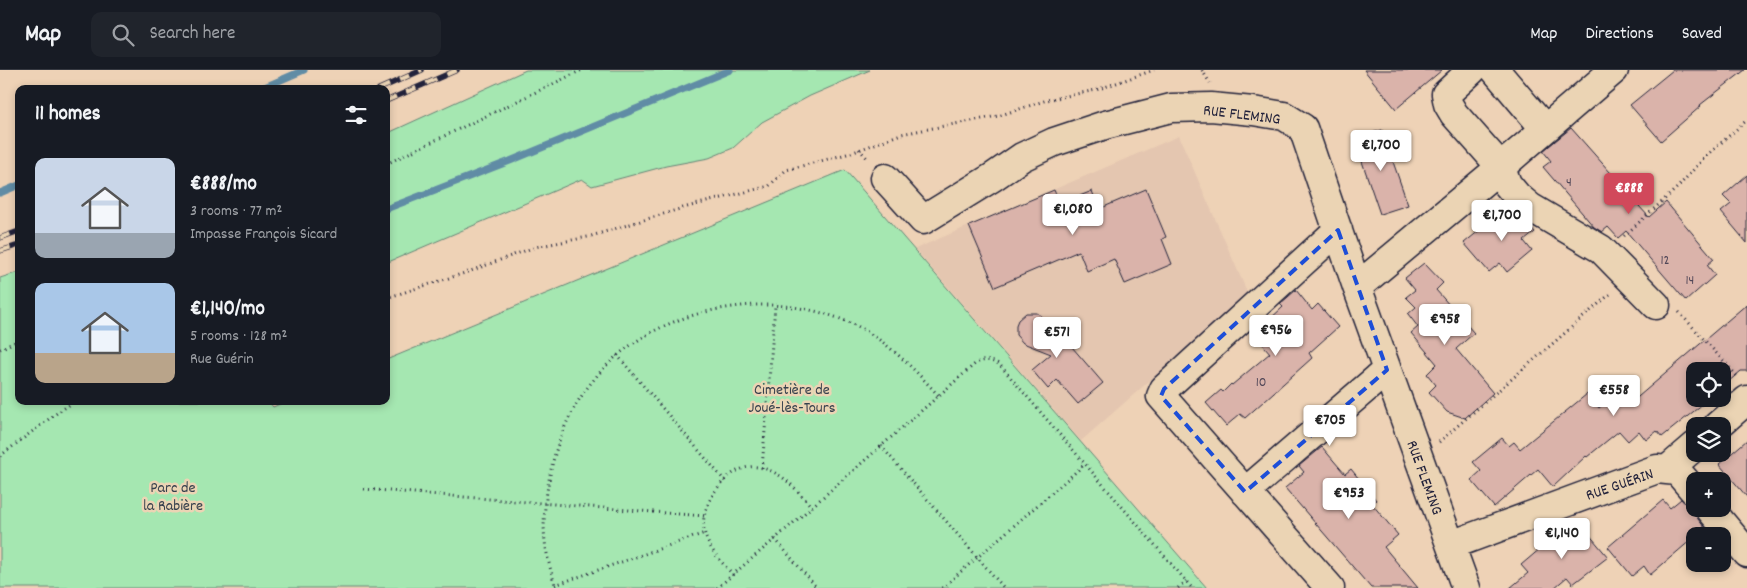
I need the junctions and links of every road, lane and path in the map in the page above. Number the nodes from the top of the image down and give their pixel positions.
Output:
1 (582, 70) edge
2 (1154, 70) edge
3 (1472, 70) edge
4 (1495, 70) edge
5 (1614, 70) edge
6 (1747, 120) edge
7 (1545, 129) junction
8 (390, 162) edge
9 (1501, 167) junction
10 (885, 178) dead end
11 (1338, 230) junction
12 (1605, 252) junction
13 (1629, 277) junction
14 (1356, 287) junction
15 (390, 297) edge
16 (1656, 305) joint
17 (775, 306) junction
18 (15, 342) edge
19 (0, 349) edge
20 (617, 355) junction
21 (1387, 370) junction
22 (1744, 390) edge
23 (939, 396) junction
24 (68, 405) edge
25 (1724, 417) edge
26 (881, 446) junction
27 (1686, 454) edge
28 (0, 456) edge
29 (1420, 459) junction
30 (1085, 464) junction
31 (762, 468) junction
32 (1667, 470) junction
33 (725, 481) junction
34 (1686, 481) edge
35 (364, 489) dead end
36 (1245, 492) junction
37 (546, 504) junction
38 (812, 507) junction
39 (704, 516) junction
40 (1717, 517) edge
41 (705, 534) junction
42 (775, 539) junction
43 (1451, 545) junction
44 (1747, 552) edge
45 (977, 557) junction
46 (733, 575) junction
47 (1186, 581) junction
48 (555, 586) edge
49 (716, 588) edge
50 (817, 588) edge
51 (942, 588) edge
52 (1004, 588) edge
53 (1178, 588) edge
54 (1192, 588) edge
55 (1330, 588) edge
56 (1466, 588) edge

1 - 8 path
2 - 15 path
3 - 9 street
4 - 7 street
5 - 7 street
6 - 12 path
7 - 9 street
9 - 12 street
9 - 14 street
10 - 11 street, RUE FLEMING
11 - 14 street, RUE FLEMING
11 - 36 street
12 - 13 street
13 - 16 street
13 - 29 path
14 - 21 street, RUE FLEMING
16 - 22 path
17 - 20 path
17 - 23 path
17 - 31 path
18 - 19 path
20 - 33 path
20 - 37 path
21 - 29 street, RUE FLEMING
21 - 36 street
22 - 25 street
23 - 26 path
23 - 30 path
24 - 28 path
26 - 38 path
26 - 45 path
27 - 32 street
29 - 43 street, RUE FLEMING
30 - 45 path
30 - 47 path
31 - 33 path
31 - 38 path
32 - 34 street, RUE GUÉRIN
32 - 43 street, RUE GUÉRIN
33 - 39 path
35 - 37 path
36 - 55 street
37 - 39 path
37 - 48 path
38 - 42 path
39 - 41 path
40 - 44 street
41 - 46 path
41 - 48 path
42 - 46 path
42 - 50 path
43 - 56 street, RUE FLEMING
45 - 51 path
45 - 52 path
46 - 49 path
47 - 53 path
47 - 54 path

